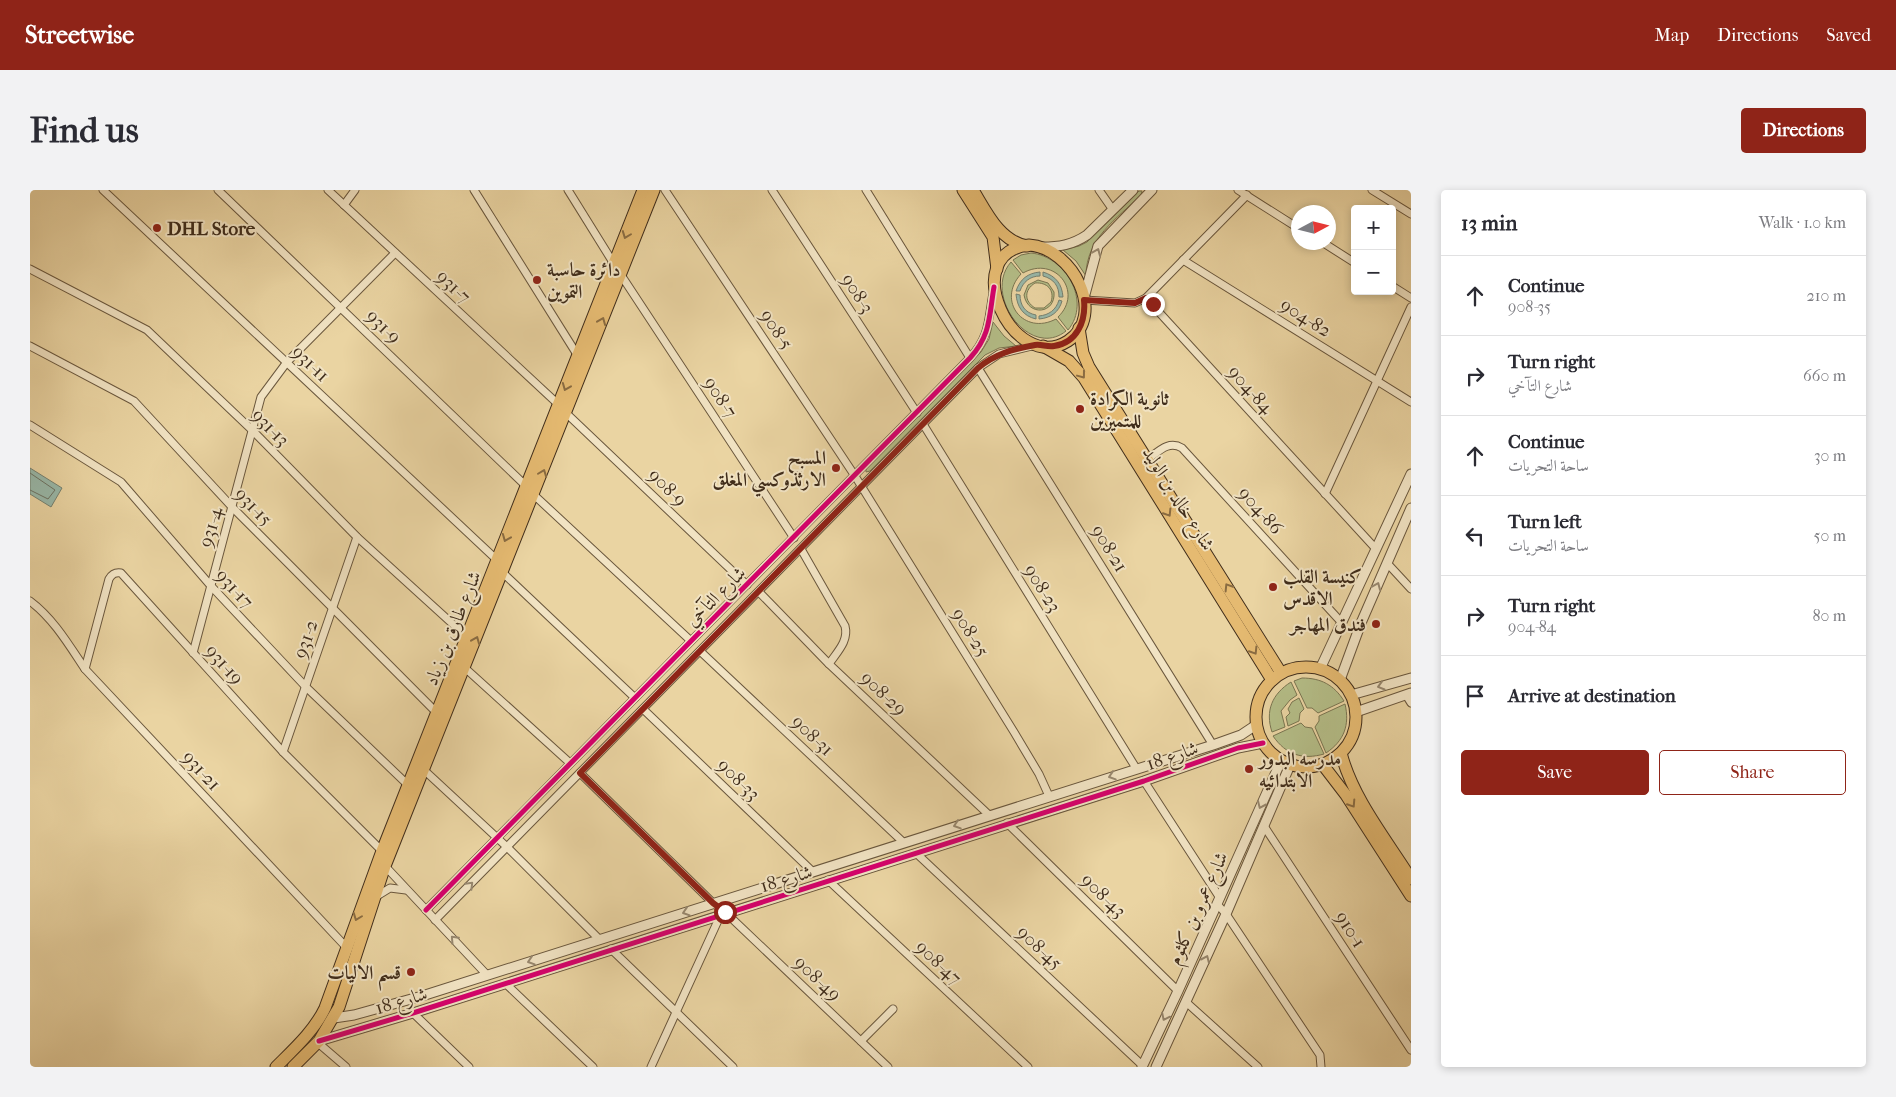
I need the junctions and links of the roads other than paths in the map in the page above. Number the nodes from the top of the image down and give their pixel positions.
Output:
1 (103, 190) edge
2 (218, 190) edge
3 (328, 190) edge
4 (355, 190) edge
5 (474, 190) edge
6 (568, 190) edge
7 (644, 190) edge
8 (654, 190) edge
9 (665, 190) edge
10 (772, 190) edge
11 (866, 190) edge
12 (964, 190) edge
13 (973, 190) edge
14 (1100, 190) edge
15 (1133, 190) edge
16 (1152, 190) edge
17 (1238, 190) edge
18 (1372, 190) edge
19 (1247, 196) junction
20 (344, 205) junction
21 (1113, 210) junction
22 (1411, 214) edge
23 (1291, 224) edge
24 (1026, 246) junction
25 (1041, 247) junction
26 (1335, 250) edge
27 (395, 253) junction
28 (1184, 260) junction
29 (1351, 260) edge
30 (614, 265) junction
31 (30, 269) edge
32 (997, 269) junction
33 (621, 275) junction
34 (994, 287) junction
35 (1396, 289) edge
36 (1146, 298) junction
37 (1411, 298) edge
38 (1084, 299) junction
39 (1411, 307) edge
40 (342, 308) junction
41 (1079, 328) junction
42 (1040, 345) junction
43 (30, 346) edge
44 (578, 356) junction
45 (970, 358) junction
46 (287, 362) junction
47 (978, 368) junction
48 (1377, 381) junction
49 (1411, 402) edge
50 (562, 409) junction
51 (917, 413) junction
52 (923, 424) junction
53 (30, 425) edge
54 (252, 431) junction
55 (1148, 459) junction
56 (1411, 474) edge
57 (855, 476) junction
58 (862, 487) junction
59 (530, 490) junction
60 (1325, 494) junction
61 (233, 508) junction
62 (1411, 508) edge
63 (1390, 518) junction
64 (1404, 523) junction
65 (357, 537) junction
66 (794, 538) junction
67 (801, 549) junction
68 (1376, 549) junction
69 (498, 560) junction
70 (1387, 563) junction
71 (503, 573) junction
72 (747, 585) junction
73 (211, 586) junction
74 (1411, 589) edge
75 (759, 592) junction
76 (30, 601) edge
77 (332, 608) junction
78 (1342, 623) junction
79 (467, 637) junction
80 (691, 641) junction
81 (700, 651) junction
82 (193, 653) junction
83 (829, 664) junction
84 (465, 668) junction
85 (85, 669) junction
86 (1320, 669) junction
87 (663, 670) junction
88 (1276, 677) junction
89 (1411, 678) edge
90 (673, 679) junction
91 (1340, 680) junction
92 (306, 687) junction
93 (1351, 695) junction
94 (1409, 697) edge
95 (635, 698) junction
96 (643, 709) junction
97 (1356, 712) junction
98 (437, 713) junction
99 (1256, 725) junction
100 (1263, 743) junction
101 (1213, 745) junction
102 (283, 752) junction
103 (1341, 753) junction
104 (1286, 763) junction
105 (570, 764) junction
106 (1323, 765) junction
107 (1136, 768) junction
108 (424, 770) junction
109 (580, 773) junction
110 (1144, 781) junction
111 (408, 785) junction
112 (1051, 795) junction
113 (1057, 808) junction
114 (989, 815) junction
115 (1006, 824) junction
116 (1264, 826) junction
117 (497, 838) junction
118 (903, 842) junction
119 (507, 848) junction
120 (382, 851) junction
121 (912, 854) junction
122 (386, 866) junction
123 (812, 872) junction
124 (1411, 879) edge
125 (828, 880) junction
126 (407, 890) junction
127 (1411, 896) edge
128 (1218, 901) junction
129 (372, 902) junction
130 (713, 903) junction
131 (426, 910) junction
132 (723, 913) junction
133 (1226, 914) junction
134 (436, 920) junction
135 (599, 939) junction
136 (346, 948) junction
137 (611, 948) junction
138 (357, 953) junction
139 (487, 975) junction
140 (505, 983) junction
141 (1178, 991) junction
142 (429, 993) junction
143 (1186, 1002) junction
144 (433, 1006) junction
145 (339, 1007) junction
146 (892, 1009) dead end
147 (677, 1012) junction
148 (413, 1013) junction
149 (347, 1017) junction
150 (334, 1018) junction
151 (861, 1041) junction
152 (318, 1042) junction
153 (1411, 1050) edge
154 (1142, 1066) edge
155 (276, 1067) edge
156 (293, 1067) edge
157 (346, 1067) edge
158 (470, 1067) edge
159 (593, 1067) edge
160 (651, 1067) edge
161 (733, 1067) edge
162 (888, 1067) edge
163 (1028, 1067) edge
164 (1156, 1067) edge
165 (1258, 1067) edge
166 (1321, 1067) edge

1 - 46 street, 931-11
2 - 40 street, 931-9
3 - 20 street, 931-7
4 - 20 street
5 - 44 street
6 - 30 street
7 -> 30 main road, شارع طارق بن زياد
8 - 33 main road, شارع طارق بن زياد
9 - 57 street, 908-5
10 - 51 street, 908-3
11 - 45 street
12 - 32 main road
13 - 24 main road
14 - 21 street
15 - 21 street
38 -> 16 street
17 - 19 street
18 - 22 street
19 - 23 street
19 - 28 street
20 - 27 street, 931-7
21 - 25 street
24 - 25 main road
24 - 32 main road
25 - 38 main road
26 - 29 street
27 - 40 street, 931-4
27 - 50 street, 931-7
28 - 36 street
28 - 48 street, 904-82
30 - 44 main road, شارع طارق بن زياد
31 - 54 street, 931-13
32 - 34 main road
50 -> 33 main road, شارع طارق بن زياد
33 - 66 street, 908-7
34 - 42 main road
34 - 45 street, شارع التآخي
35 - 37 street
36 - 38 street
36 - 60 street, 904-84
38 - 41 main road
39 - 48 street
40 - 46 street, 931-4
40 - 59 street, 931-9
41 - 42 main road
41 - 55 main road, شارع خالد بن الوليد
42 - 47 street, شارع التآخي
42 -> 88 main road, شارع خالد بن الوليد
43 - 61 street, 931-15
44 -> 50 main road, شارع طارق بن زياد
45 - 51 street, شارع التآخي
46 - 54 street, 931-4
46 - 69 street, 931-11
47 - 52 street, شارع التآخي
47 - 101 street, 908-21
48 - 49 street, 904-82
48 - 60 street
50 - 59 main road, شارع طارق بن زياد
50 - 72 street, 908-9
51 - 57 street, شارع التآخي
52 - 58 street, شارع التآخي
52 - 107 street, 908-23
53 - 73 street, 931-17
54 - 61 street, 931-4
54 - 65 street, 931-13
55 - 78 street, 904-86
88 -> 55 main road, شارع خالد بن الوليد
56 - 63 street
57 - 58 street, 908-5
57 - 66 street, شارع التآخي
58 - 67 street, شارع التآخي
58 - 112 street, 908-25
59 -> 69 main road, شارع طارق بن زياد
59 - 71 main road, شارع طارق بن زياد
59 - 80 street, 931-9
60 - 68 street, 904-84
61 - 73 street, 931-4
61 - 77 street, 931-15
62 - 64 street
63 - 64 street
63 - 68 street
64 - 70 street
65 - 77 street, 931-2
65 - 79 street, 931-13
66 - 72 street, شارع التآخي
67 - 75 street, شارع التآخي
67 - 83 street
68 - 78 street
69 - 79 main road, شارع طارق بن زياد
70 - 74 street
91 -> 70 street
84 -> 71 main road, شارع طارق بن زياد
71 - 95 street
72 - 80 street, شارع التآخي
73 - 82 street, 931-4
73 - 92 street, 931-17
75 - 81 street, شارع التآخي
75 - 83 street, 908-29
76 - 85 street, 931-21
77 - 92 street, 931-2
77 - 98 street, 931-15
78 - 86 street
79 - 98 main road, شارع طارق بن زياد
80 - 87 street, شارع التآخي
81 - 90 street, شارع التآخي
81 - 118 street, 908-31
82 - 85 street, 931-19
82 - 102 street, 931-19
83 - 114 street, 908-29
84 - 105 street
84 - 108 main road, شارع طارق بن زياد
85 - 136 street, 931-21
86 - 88 main road
86 - 91 main road
87 - 90 street
87 - 95 street, شارع التآخي
88 - 99 main road
89 -> 93 street
90 - 96 street, شارع التآخي
91 - 93 main road
92 - 102 street, 931-2
92 - 111 street, 931-17
93 - 97 main road
94 - 97 street
95 - 105 street, شارع التآخي
96 - 109 street, شارع التآخي
96 - 123 street, 908-33
97 - 103 main road
98 - 111 main road, شارع طارق بن زياد
99 - 100 main road
99 - 101 street, شارع 18
100 - 104 main road
100 - 110 street, شارع 18
101 - 107 street, شارع 18
102 - 120 street, 931-19
103 - 106 main road
103 - 124 main road
104 - 106 main road
104 - 116 street, شارع عمرو بن كلثوم
104 -> 128 street, شارع عمرو بن كلثوم
105 - 117 street, شارع التآخي
106 -> 127 main road
107 -> 112 street, شارع 18
108 - 117 street
108 - 122 main road, شارع طارق بن زياد
109 - 119 street, شارع التآخي
109 - 130 street, 908-49
110 - 113 street, شارع 18
110 - 128 street
111 - 120 main road, شارع طارق بن زياد
112 - 113 street
112 - 114 street, شارع 18
113 - 115 street, شارع 18
114 -> 118 street, شارع 18
115 - 121 street, شارع 18
115 - 141 street, 908-43
116 - 133 street, شارع عمرو بن كلثوم
116 - 153 street, 910-1
117 - 119 street
117 - 131 street, شارع التآخي
118 - 121 street
118 - 123 street, شارع 18
134 -> 119 street, شارع التآخي
119 - 135 street
120 -> 136 main road, شارع طارق بن زياد
121 - 125 street, شارع 18
121 - 154 street, 908-45
122 - 126 street
122 - 129 main road, شارع طارق بن زياد
123 - 130 street, شارع 18
125 - 132 street, شارع 18
125 - 163 street, 908-47
126 - 129 street
126 - 131 street
128 - 133 street
128 - 141 street, شارع عمرو بن كلثوم
129 - 138 main road, شارع طارق بن زياد
130 - 132 street, 908-49
130 -> 135 street, شارع 18
131 - 134 street
132 - 137 street, شارع 18
132 - 147 street
132 - 151 street, 908-49
143 -> 133 street, شارع عمرو بن كلثوم
133 - 166 street
139 -> 134 street
135 -> 139 street, شارع 18
136 - 138 street, 931-21
136 - 155 main road, شارع طارق بن زياد
137 - 140 street, شارع 18
137 - 147 street
138 - 145 main road, شارع طارق بن زياد
139 - 142 street, شارع 18
140 - 144 street, شارع 18
140 - 159 street
141 -> 154 street, شارع عمرو بن كلثوم
142 - 144 street
142 - 149 street, شارع 18
143 - 164 street, شارع عمرو بن كلثوم
143 - 165 street
144 - 148 street, شارع 18
145 - 149 main road
145 - 150 main road, شارع طارق بن زياد
146 - 151 street
147 - 160 street
147 - 161 street
148 - 152 street, شارع 18
148 - 158 street
149 - 150 street, شارع 18
150 - 152 main road, شارع طارق بن زياد
151 - 162 street, 908-49
152 - 156 main road, شارع طارق بن زياد
152 - 157 street

